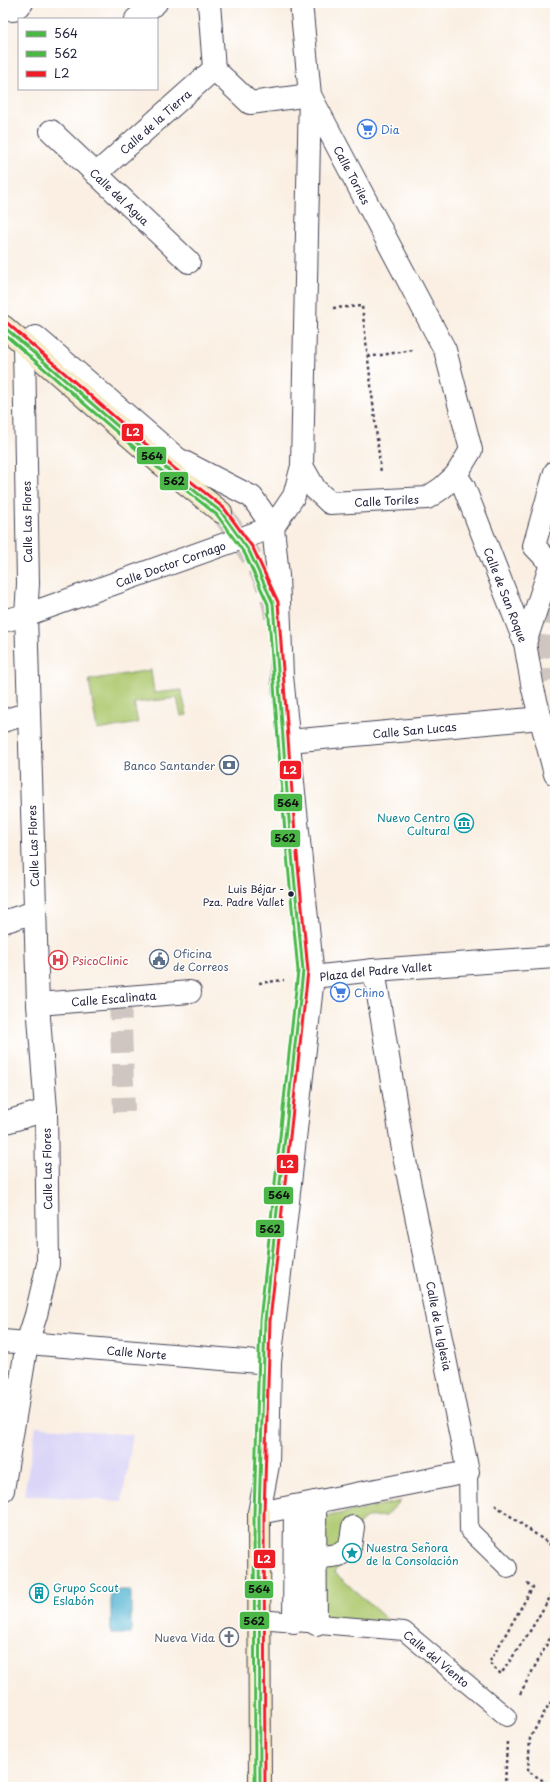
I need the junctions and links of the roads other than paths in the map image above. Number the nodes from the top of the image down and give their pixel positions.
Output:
1 (156, 3) edge
2 (209, 3) edge
3 (301, 3) edge
4 (137, 18) edge
5 (214, 69) junction
6 (310, 95) junction
7 (51, 131) dead end
8 (96, 174) junction
9 (189, 262) dead end
10 (3, 326) edge
11 (24, 345) junction
12 (302, 466) junction
13 (555, 472) edge
14 (456, 475) junction
15 (221, 512) tunnel mouth
16 (273, 527) junction
17 (553, 563) edge
18 (26, 615) junction
19 (3, 621) edge
20 (525, 643) junction
21 (29, 713) junction
22 (541, 718) junction
23 (3, 721) edge
24 (289, 742) junction
25 (555, 774) edge
26 (35, 912) junction
27 (3, 922) edge
28 (555, 957) edge
29 (374, 970) junction
30 (313, 977) junction
31 (190, 992) dead end
32 (38, 1004) junction
33 (46, 1110) junction
34 (3, 1123) edge
35 (3, 1341) edge
36 (27, 1343) junction
37 (270, 1363) junction
38 (468, 1472) junction
39 (3, 1490) edge
40 (305, 1504) junction
41 (259, 1513) junction
42 (353, 1528) dead end
43 (316, 1558) junction
44 (508, 1568) road end
45 (259, 1619) junction
46 (294, 1622) junction
47 (316, 1624) junction
48 (507, 1717) dead end
49 (260, 1787) edge

1 - 4 street
2 - 5 street
3 - 6 street
5 - 6 street
5 - 8 street, Calle de la Tierra
6 - 12 street
6 - 14 street, Calle Toriles
7 - 8 street, Calle del Agua
8 - 9 street, Calle del Agua
10 - 11 street
11 - 15 street
11 - 16 street
11 - 18 street, Calle Las Flores
12 - 14 street, Calle Toriles
12 - 16 street
13 - 17 street
14 - 20 street, Calle de San Roque
16 - 18 street, Calle Doctor Cornago
16 - 24 street, Plaza del Padre Vallet
17 - 20 street
18 - 19 street, Calle Doctor Cornago
18 - 21 street, Calle Las Flores
20 - 22 street, Calle de San Roque
21 - 23 street
21 - 26 street, Calle Las Flores
22 - 24 street, Calle San Lucas
22 - 25 street
24 - 30 street, Plaza del Padre Vallet
26 - 27 street
26 - 32 street, Calle Las Flores
28 - 29 street, Plaza del Padre Vallet
29 - 30 street, Plaza del Padre Vallet
29 - 38 street, Calle de la Iglesia
30 - 37 street
31 - 32 street, Calle Escalinata
32 - 33 street, Calle Las Flores
33 - 34 street
33 - 36 street, Calle Las Flores
35 - 36 street, Calle Norte
36 - 37 street, Calle Norte
36 - 39 street, Calle Las Flores
37 - 41 street
38 - 40 street
38 - 44 lane
40 - 41 street
40 - 43 street
40 - 46 street
41 - 45 street
42 - 43 street
43 - 47 street
45 - 46 lane, Calle del Viento
45 - 49 street
46 - 47 lane, Calle del Viento
47 - 48 lane, Calle del Viento

